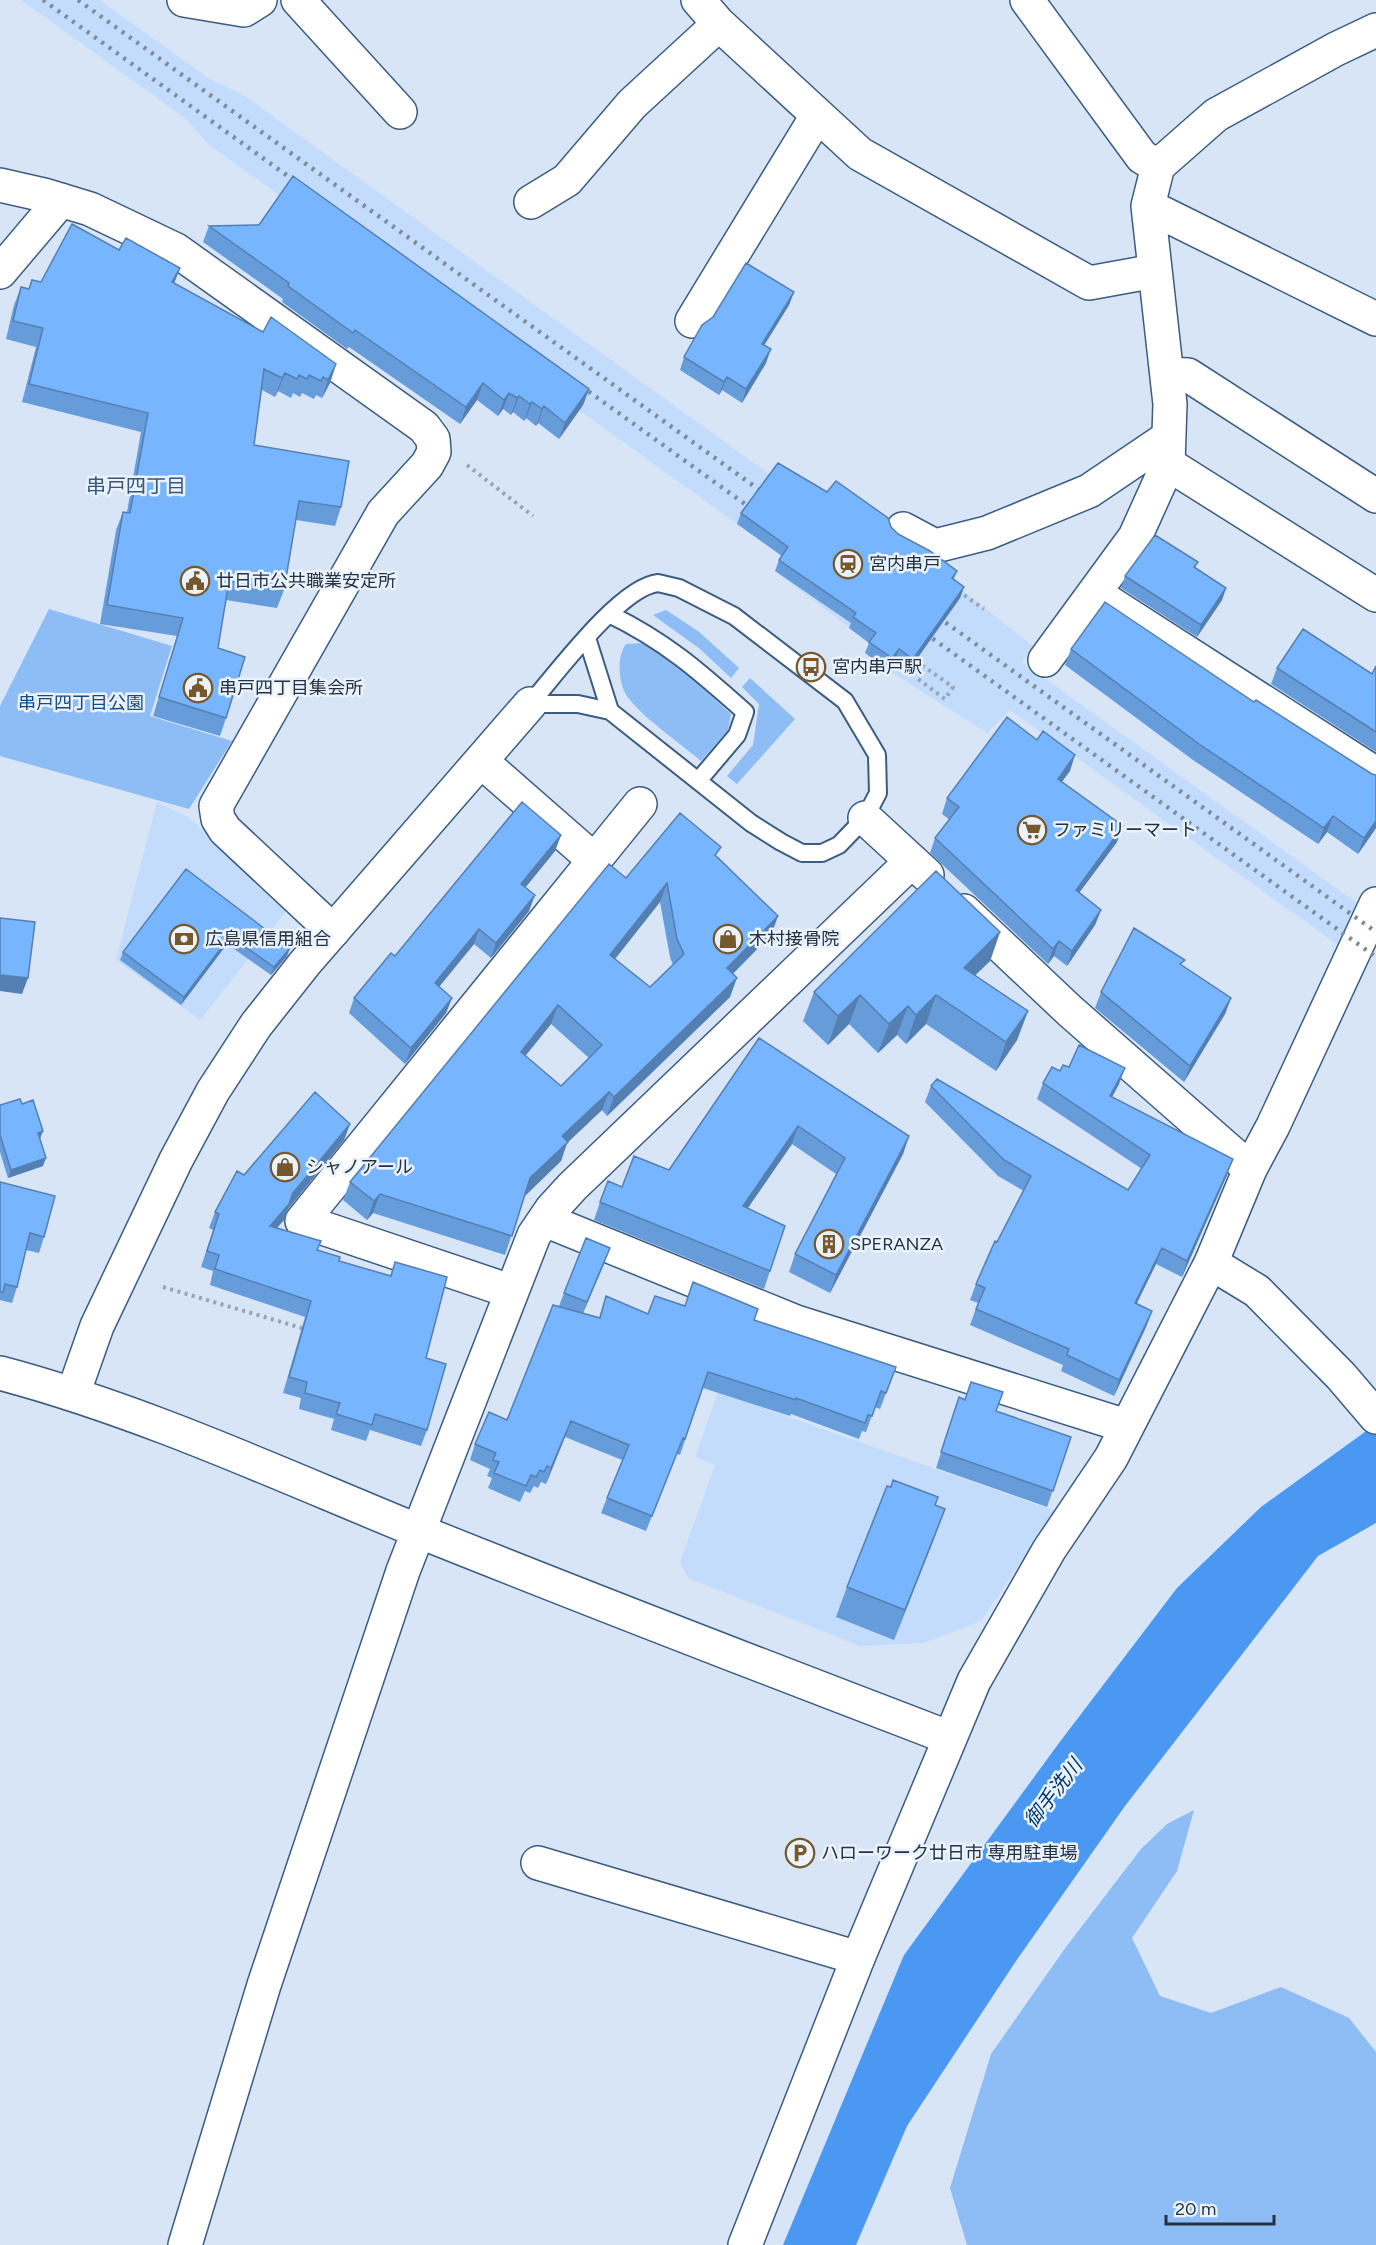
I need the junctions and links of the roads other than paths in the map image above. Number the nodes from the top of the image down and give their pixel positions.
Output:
1 (184, 0) edge
2 (260, 0) edge
3 (298, 0) edge
4 (1027, 0) edge
5 (709, 12) edge
6 (1376, 30) edge
7 (400, 112) dead end
8 (817, 116) junction
9 (1158, 166) junction
10 (0, 185) edge
11 (61, 200) junction
12 (531, 202) dead end
13 (1148, 206) junction
14 (1155, 271) junction
15 (0, 273) edge
16 (1376, 319) edge
17 (692, 321) dead end
18 (1167, 374) junction
19 (1168, 451) junction
20 (1376, 496) edge
21 (903, 529) dead end
22 (1094, 593) junction
23 (1376, 595) edge
24 (609, 614) junction
25 (587, 639) junction
26 (1045, 660) dead end
27 (530, 704) junction
28 (610, 711) junction
29 (481, 761) junction
30 (1376, 774) edge
31 (698, 781) junction
32 (640, 804) dead end
33 (865, 818) junction
34 (594, 861) junction
35 (912, 861) junction
36 (1376, 906) edge
37 (333, 931) junction
38 (1250, 1169) junction
39 (544, 1220) junction
40 (1211, 1263) junction
41 (510, 1291) junction
42 (0, 1373) edge
43 (73, 1394) junction
44 (1372, 1407) edge
45 (1126, 1426) junction
46 (418, 1531) junction
47 (950, 1738) junction
48 (538, 1863) dead end
49 (858, 1958) junction
50 (185, 2245) edge
51 (745, 2245) edge

1 - 2 street
3 - 7 street
4 - 9 street
5 - 8 street
5 - 12 street
6 - 9 street
8 - 14 street
8 - 17 street
9 - 13 street
10 - 11 street
11 - 15 street
11 - 37 street
13 - 14 street
13 - 16 street
14 - 18 street
18 - 19 street
18 - 20 street
19 - 21 street
19 - 22 street
19 - 23 street
22 - 26 street
22 - 30 street
24 - 25 lane
24 - 31 lane
24 - 33 lane
25 - 27 lane
25 - 28 lane
27 - 28 lane
27 - 29 street
28 - 31 lane
29 - 34 street
29 - 37 street
31 - 33 lane
32 - 34 street
33 - 35 street
34 - 41 street
35 - 38 street
35 - 39 street
36 - 38 street
37 - 43 street
38 - 40 street
39 - 41 street
39 - 45 street
40 - 44 street
40 - 45 street
41 - 46 street
42 - 43 street
43 - 46 street
45 - 47 street
46 - 47 street
46 - 50 street
47 - 49 street
48 - 49 street
49 - 51 street

